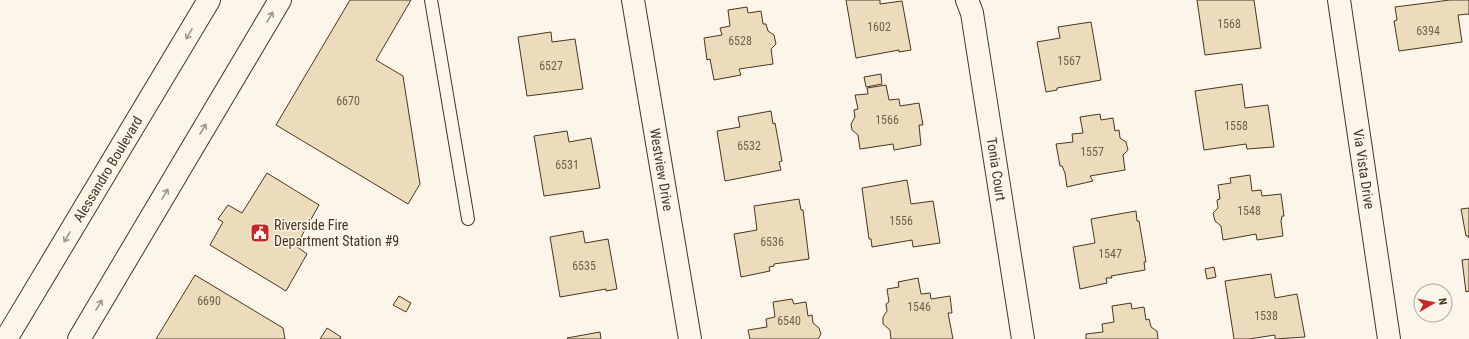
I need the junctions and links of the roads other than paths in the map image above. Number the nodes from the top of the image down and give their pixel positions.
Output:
1 (209, 0) edge
2 (280, 0) edge
3 (430, 0) edge
4 (633, 0) edge
5 (967, 0) edge
6 (1339, 0) edge
7 (468, 219) dead end
8 (6, 339) edge
9 (79, 339) edge
10 (690, 339) edge
11 (1023, 339) edge
12 (1389, 339) edge

1 -> 8 street, Alessandro Boulevard
9 -> 2 street
3 - 7 lane
4 - 10 street, Westview Drive
5 - 11 street, Tonia Court
6 - 12 street, Via Vista Drive

